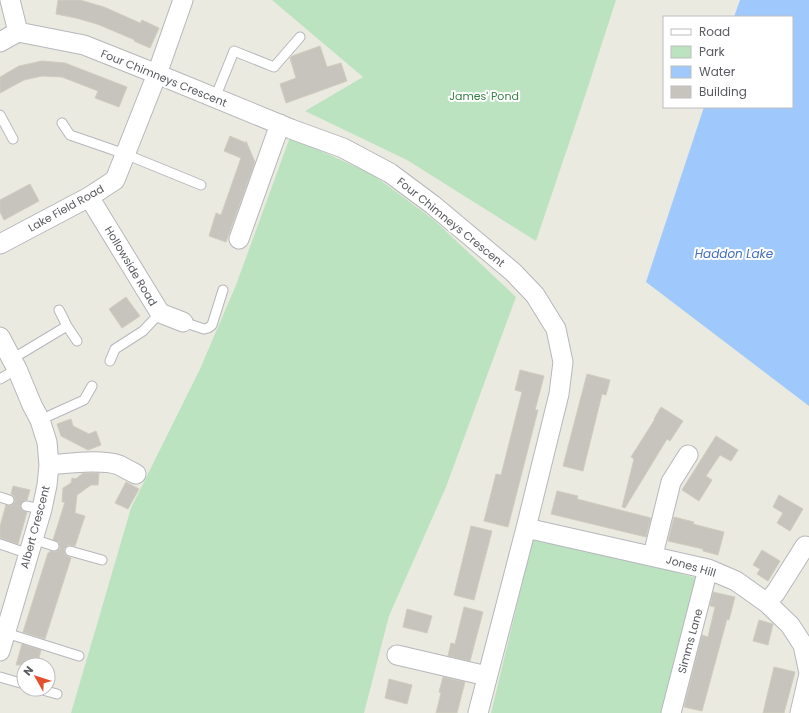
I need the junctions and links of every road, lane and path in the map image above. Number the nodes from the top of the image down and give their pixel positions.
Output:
1 (10, 0) edge
2 (183, 0) edge
3 (18, 32) junction
4 (300, 37) dead end
5 (0, 42) edge
6 (157, 74) junction
7 (215, 98) junction
8 (0, 115) edge
9 (62, 123) dead end
10 (280, 124) junction
11 (14, 139) dead end
12 (125, 154) junction
13 (201, 185) dead end
14 (89, 198) junction
15 (239, 239) dead end
16 (0, 244) edge
17 (223, 290) dead end
18 (59, 310) dead end
19 (160, 313) junction
20 (183, 322) joint
21 (68, 326) junction
22 (0, 337) edge
23 (77, 341) dead end
24 (110, 361) dead end
25 (14, 364) junction
26 (0, 379) edge
27 (92, 386) dead end
28 (40, 420) junction
29 (688, 455) dead end
30 (49, 465) junction
31 (136, 474) dead end
32 (526, 528) junction
33 (0, 544) edge
34 (54, 546) dead end
35 (805, 546) dead end
36 (31, 547) junction
37 (70, 551) dead end
38 (653, 555) junction
39 (102, 560) dead end
40 (708, 569) junction
41 (767, 603) junction
42 (6, 610) edge
43 (6, 633) junction
44 (806, 644) edge
45 (0, 652) edge
46 (398, 653) dead end
47 (79, 656) dead end
48 (809, 674) edge
49 (488, 676) junction
50 (0, 677) edge
51 (16, 682) edge
52 (478, 713) edge
53 (671, 713) edge
54 (800, 713) edge

1 - 3 street
2 - 6 street, Lake Field Road
3 - 5 street
3 - 6 street, Four Chimneys Crescent
4 - 7 lane
6 - 7 street, Four Chimneys Crescent
6 - 12 street, Lake Field Road
7 - 10 street, Four Chimneys Crescent
8 - 11 lane
9 - 12 lane
10 - 15 street
10 - 32 street, Four Chimneys Crescent
12 - 13 lane
12 - 14 street, Lake Field Road
14 - 16 street, Lake Field Road
14 - 19 street, Hollowside Road
17 - 20 lane
18 - 21 lane
19 - 20 street, Hollowside Road
19 - 24 lane
21 - 23 lane
21 - 25 lane
22 - 25 street, Albert Crescent
25 - 26 lane
25 - 28 street, Albert Crescent
27 - 28 lane
28 - 30 street, Albert Crescent
29 - 38 street
30 - 31 street
30 - 36 street, Albert Crescent
32 - 38 street, Jones Hill
32 - 49 street, Four Chimneys Crescent
33 - 36 lane
34 - 36 lane
35 - 41 street
36 - 42 street, Albert Crescent
37 - 39 lane
38 - 40 street, Jones Hill
40 - 41 street, Jones Hill
40 - 53 street, Simms Lane
41 - 44 street, Jones Hill
42 - 43 street, Albert Crescent
43 - 45 street, Albert Crescent
43 - 47 lane
44 - 48 street, Jones Hill
46 - 49 street
48 - 54 street, Jones Hill
49 - 52 street, Four Chimneys Crescent
50 - 51 lane

